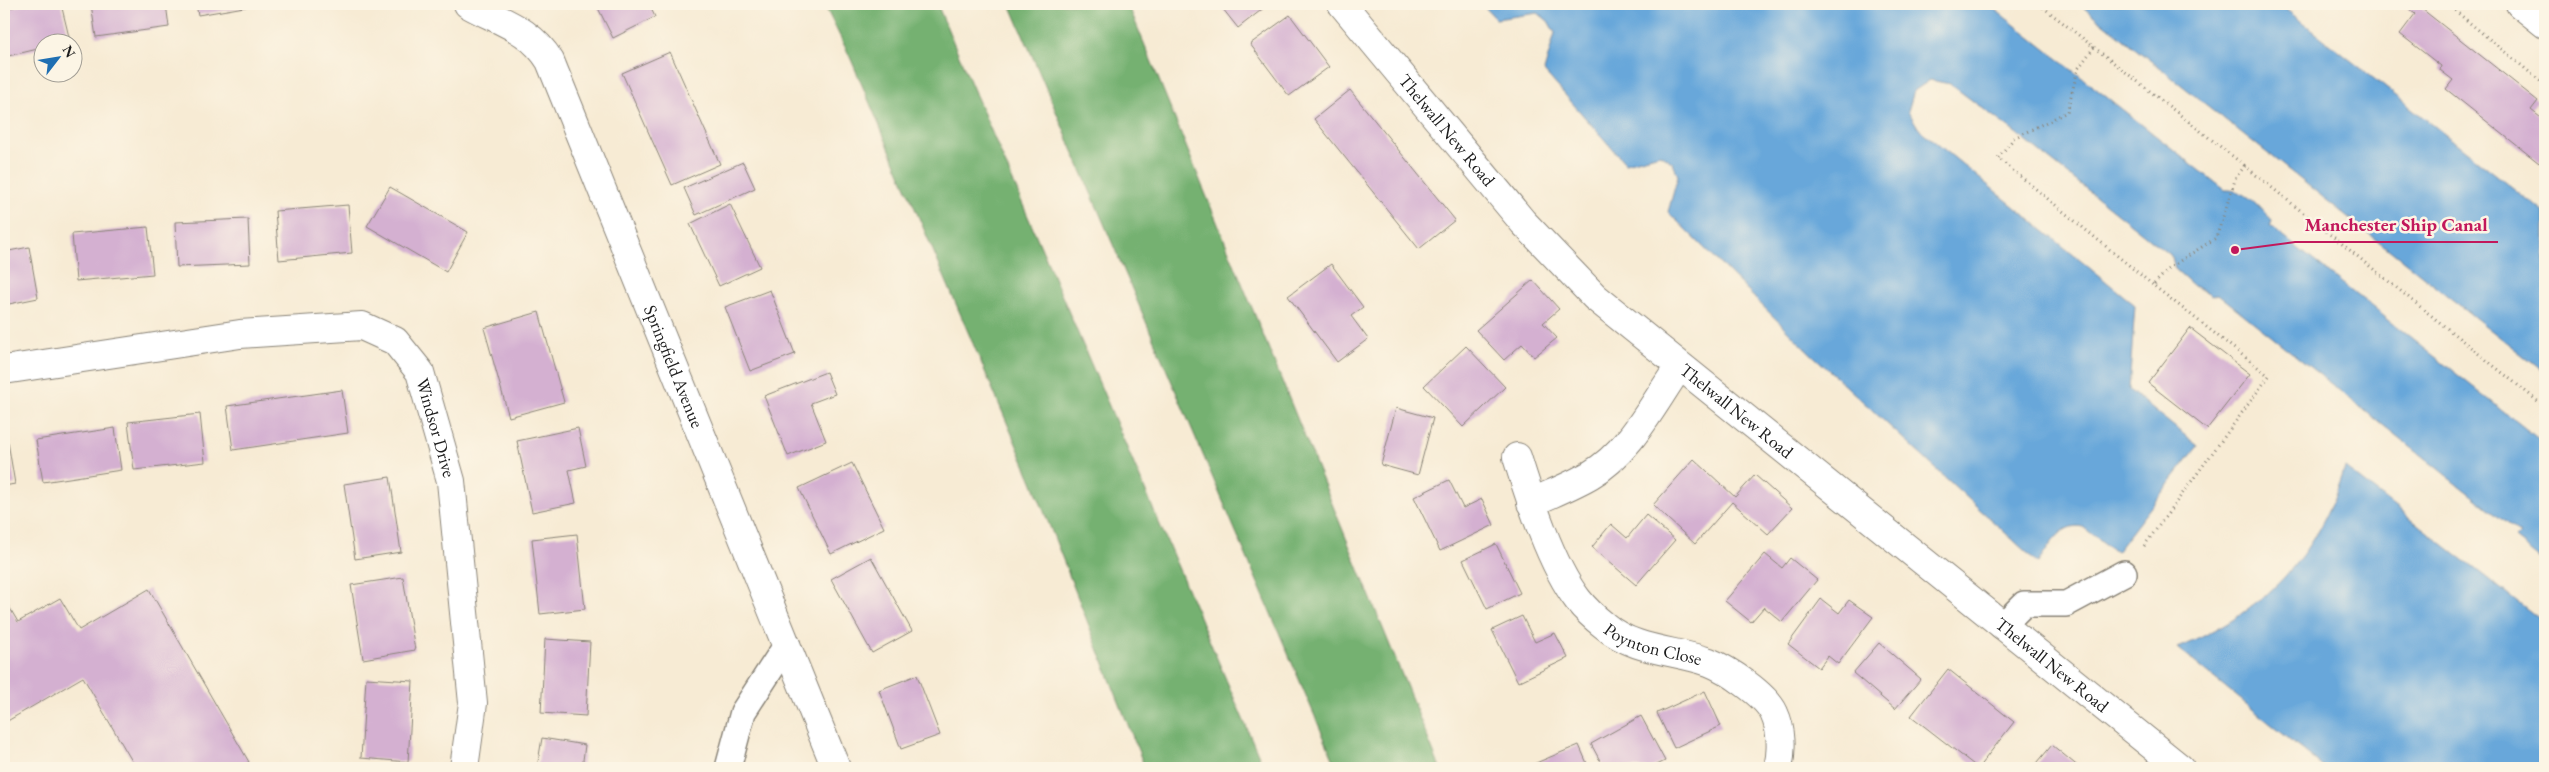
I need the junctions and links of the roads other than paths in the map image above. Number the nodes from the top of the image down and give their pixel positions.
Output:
1 (468, 4) edge
2 (1342, 4) edge
3 (2520, 4) edge
4 (2545, 24) edge
5 (1679, 367) junction
6 (4, 370) edge
7 (1517, 457) dead end
8 (1531, 502) junction
9 (2124, 573) road end
10 (2002, 626) junction
11 (787, 644) junction
12 (464, 768) edge
13 (728, 768) edge
14 (836, 768) edge
15 (1778, 768) edge
16 (2180, 768) edge

1 - 11 street, Springfield Avenue
2 - 5 street, Thelwall New Road
3 - 4 street
5 - 8 street
5 - 10 street, Thelwall New Road
6 - 12 street, Windsor Drive
7 - 8 street, Poynton Close
8 - 15 street, Poynton Close
9 - 10 lane
10 - 16 street, Thelwall New Road
11 - 13 lane
11 - 14 street, Springfield Avenue

